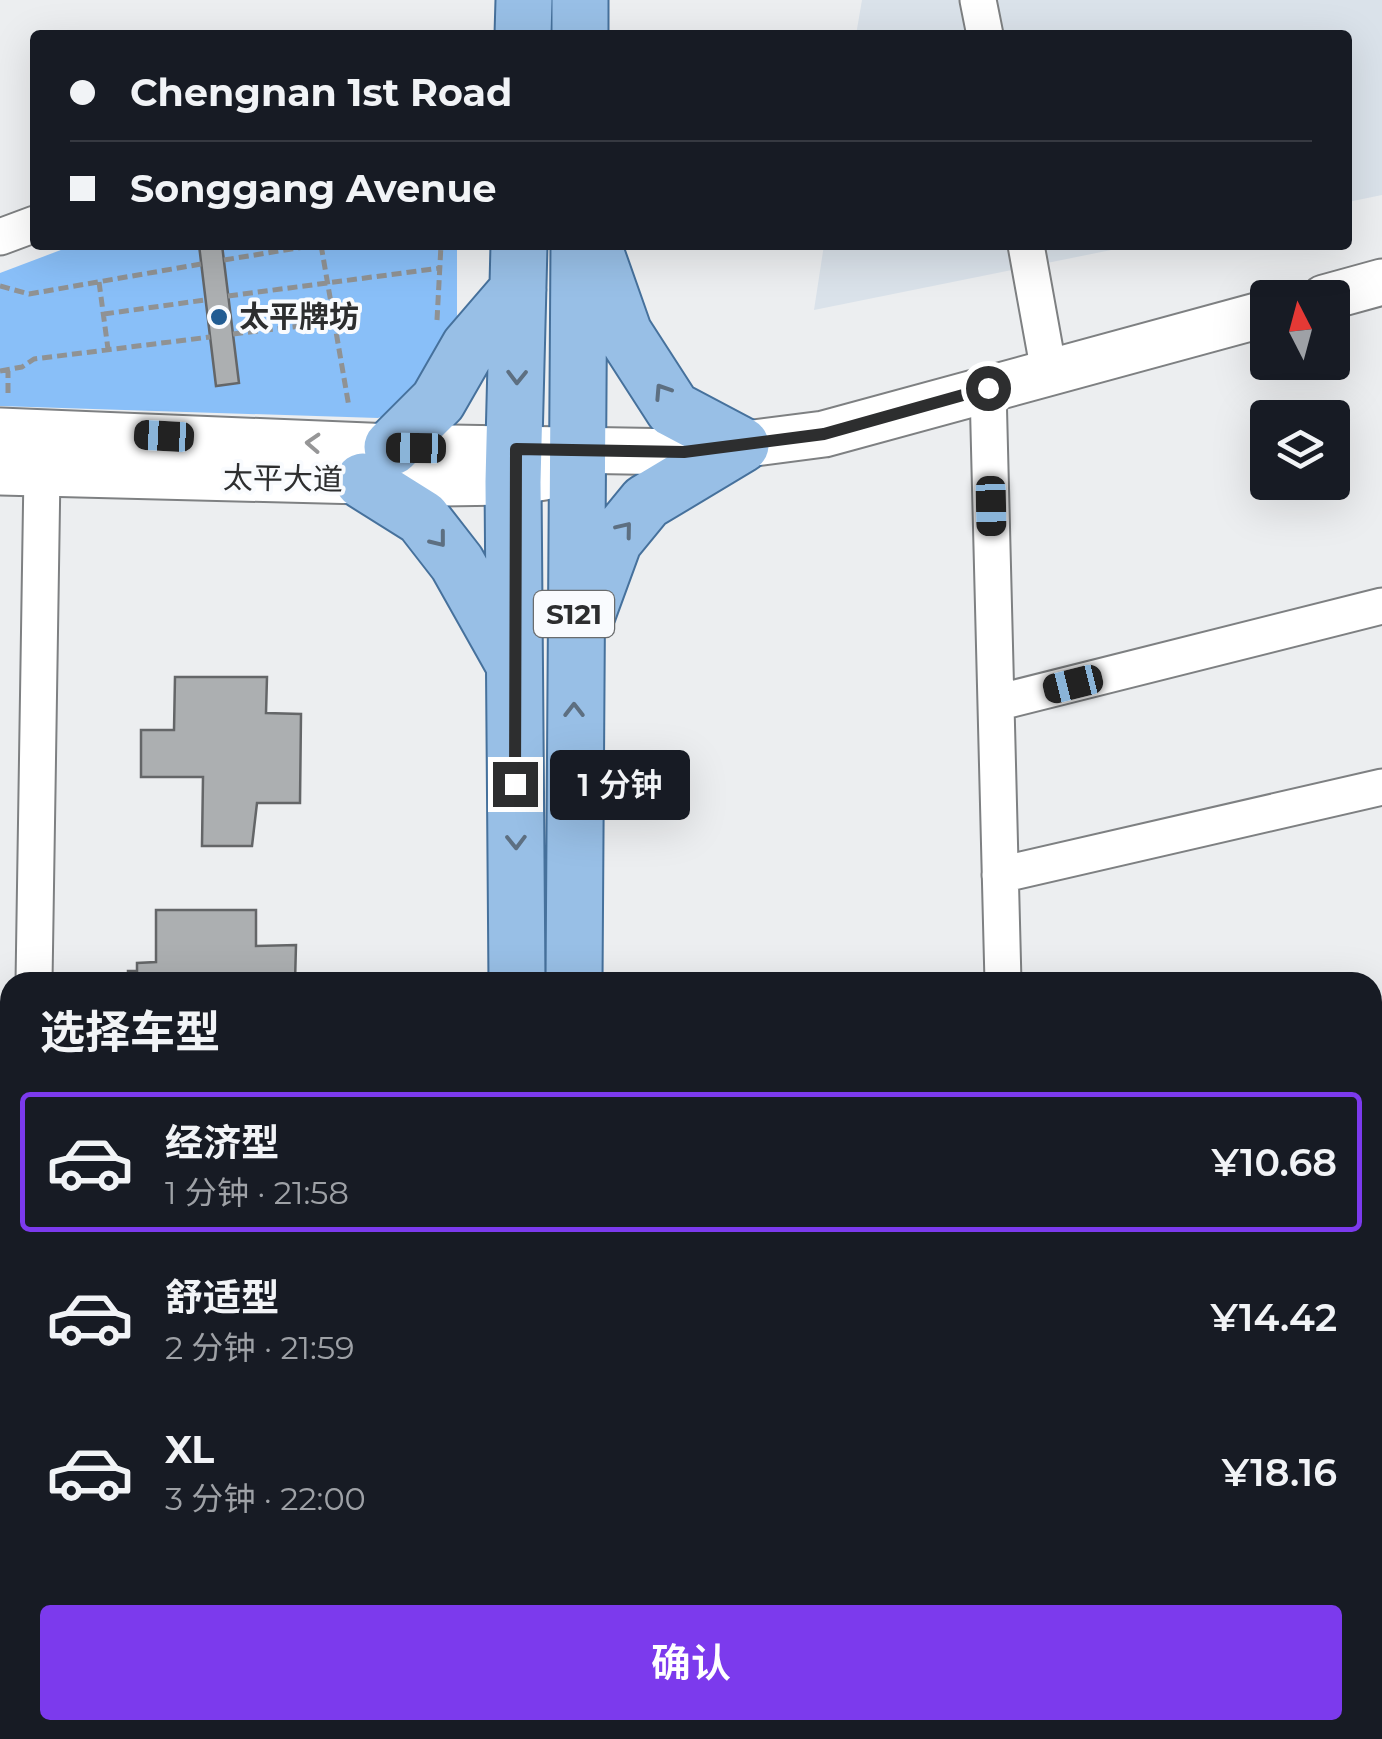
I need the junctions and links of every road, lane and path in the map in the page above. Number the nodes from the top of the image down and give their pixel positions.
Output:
1 (580, 0) edge
2 (978, 0) edge
3 (580, 30) edge
4 (985, 30) edge
5 (30, 226) edge
6 (0, 237) edge
7 (287, 250) edge
8 (320, 250) edge
9 (441, 250) edge
10 (578, 250) edge
11 (594, 250) edge
12 (1027, 250) edge
13 (224, 260) dead end
14 (201, 264) dead end
15 (519, 267) edge
16 (442, 268) junction
17 (99, 282) junction
18 (1382, 282) edge
19 (328, 283) junction
20 (0, 286) edge
21 (1350, 291) edge
22 (228, 296) dead end
23 (205, 300) dead end
24 (104, 314) junction
25 (1250, 318) edge
26 (334, 322) junction
27 (437, 324) dead end
28 (233, 334) dead end
29 (210, 337) dead end
30 (108, 350) junction
31 (0, 371) edge
32 (8, 372) junction
33 (1049, 372) junction
34 (988, 388) junction
35 (349, 407) dead end
36 (4, 413) edge
37 (741, 445) junction
38 (577, 461) junction
39 (377, 464) junction
40 (514, 466) junction
41 (35, 473) edge
42 (1382, 606) edge
43 (574, 650) junction
44 (514, 664) junction
45 (996, 703) junction
46 (1382, 787) edge
47 (1000, 876) junction
48 (34, 972) edge
49 (54, 972) edge
50 (517, 972) edge
51 (574, 972) edge
52 (1003, 972) edge

1 - 3 main road
2 - 4 street
5 - 6 street
7 - 13 path
8 - 19 path
9 - 16 path
10 - 38 main road, S121
37 -> 11 main road
12 - 33 street
14 - 17 path
15 - 39 main road
15 -> 40 main road, S121
16 - 19 path
16 - 27 path
17 - 20 path
17 - 24 path
18 - 21 street
19 - 22 path
19 - 26 path
23 - 24 path
24 - 30 path
25 - 33 street
26 - 28 path
26 - 35 path
29 - 30 path
30 - 32 path
31 - 32 path
32 - 36 path
33 - 34 street
34 - 37 street
34 - 45 street
39 -> 36 street
37 - 38 street
43 -> 37 main road
38 - 40 street
38 - 43 main road, S121
39 - 40 street
39 - 41 street, 太平大道
39 -> 44 main road
40 - 44 main road, S121
41 - 48 street
41 - 49 street
42 - 45 street
51 -> 43 main road, S121
44 -> 50 main road, S121
45 - 47 street
46 - 47 street
47 - 52 street

